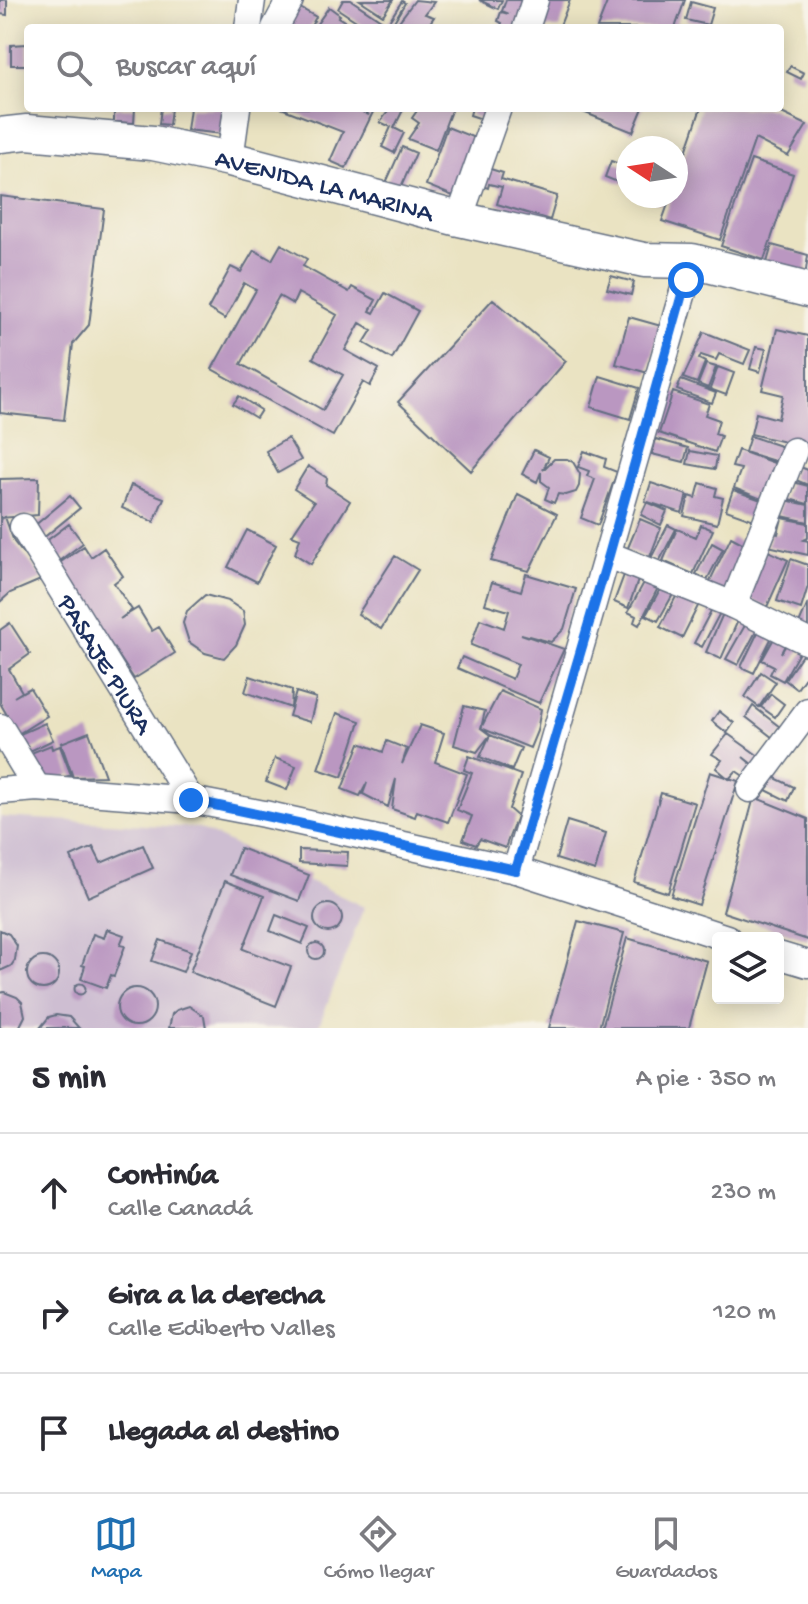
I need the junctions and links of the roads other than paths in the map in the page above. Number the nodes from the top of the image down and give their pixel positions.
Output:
1 (252, 0) edge
2 (290, 0) edge
3 (535, 0) edge
4 (249, 24) edge
5 (277, 24) edge
6 (527, 24) edge
7 (236, 112) edge
8 (497, 112) edge
9 (0, 135) edge
10 (230, 159) junction
11 (459, 219) junction
12 (689, 271) junction
13 (808, 290) edge
14 (808, 310) edge
15 (794, 451) dead end
16 (23, 527) dead end
17 (609, 555) junction
18 (733, 605) junction
19 (808, 642) edge
20 (808, 711) edge
21 (0, 727) edge
22 (37, 788) junction
23 (750, 789) dead end
24 (0, 791) edge
25 (191, 800) junction
26 (516, 870) junction
27 (712, 933) edge
28 (784, 957) edge
29 (808, 964) edge

1 - 4 street
2 - 5 street
3 - 6 street
7 - 10 street
8 - 11 street
9 - 10 main road, AVENIDA LA MARINA
10 - 11 main road, AVENIDA LA MARINA
11 - 12 main road, AVENIDA LA MARINA
12 - 13 main road, AVENIDA LA MARINA
12 - 14 main road, AVENIDA LA MARINA
12 - 17 street
15 - 18 street
16 - 25 street, PASAJE PIURA
17 - 18 street
17 - 26 street
18 - 19 street
20 - 23 street
21 - 22 street
22 - 24 street
22 - 25 street
25 - 26 street
26 - 27 street
28 - 29 street

